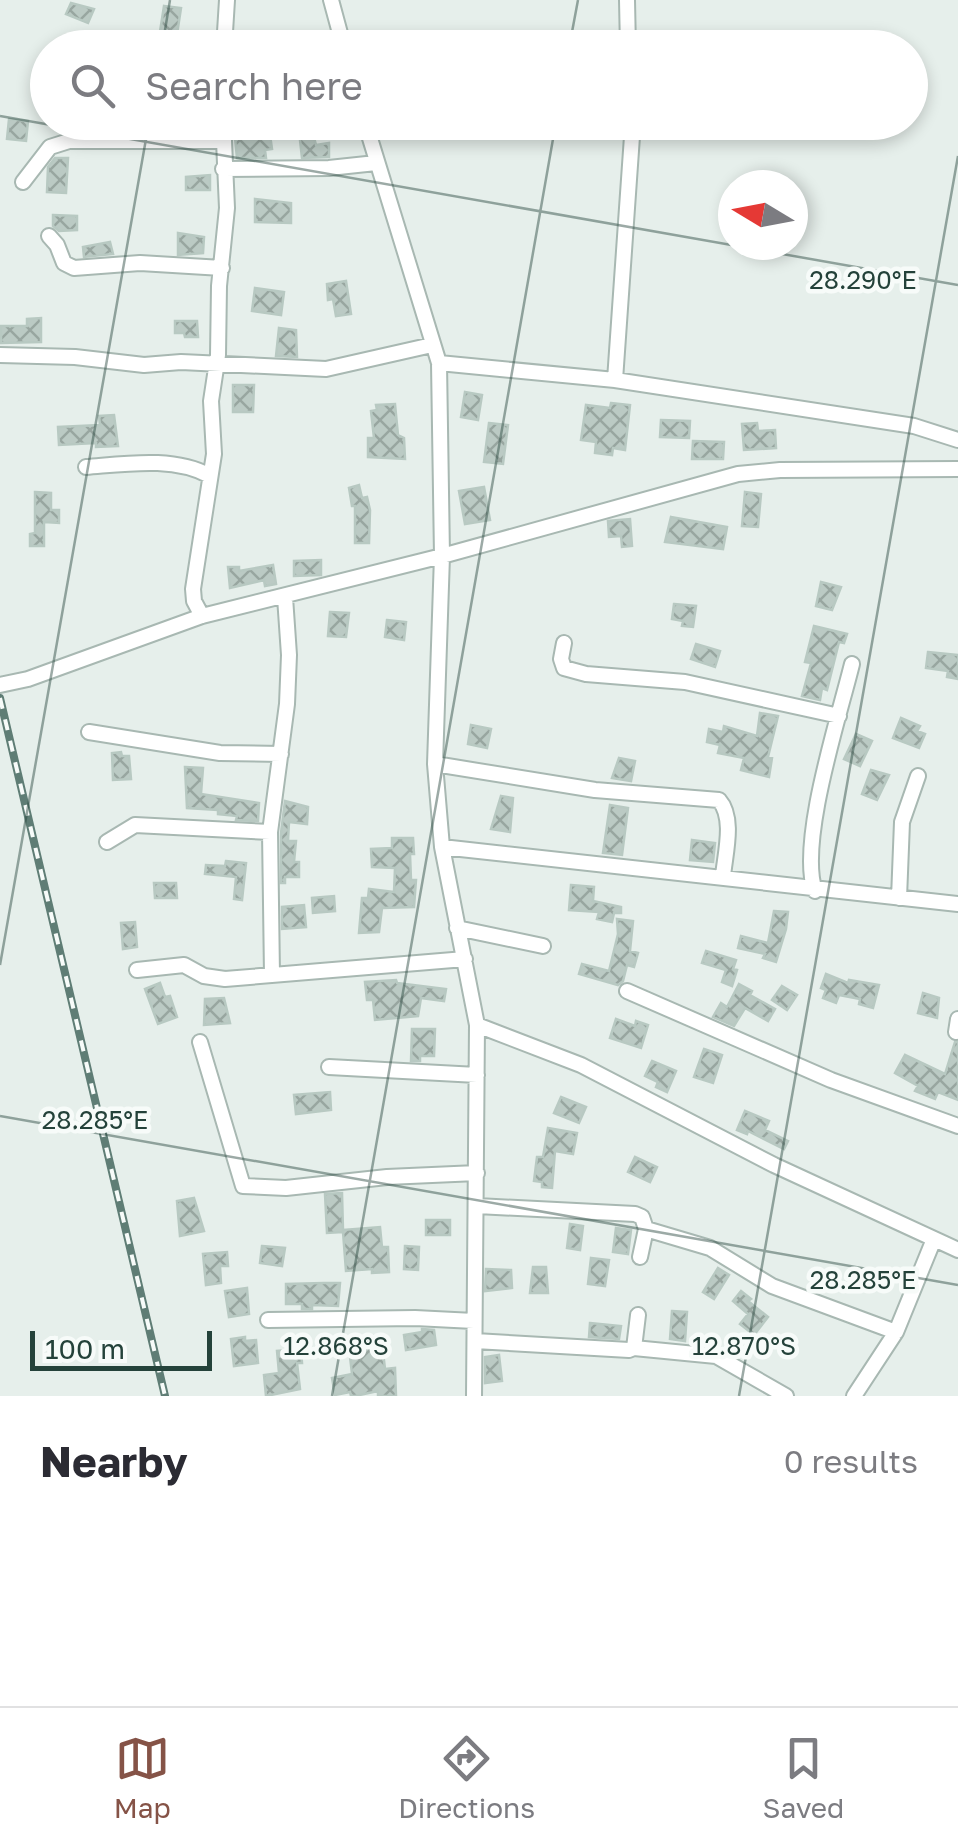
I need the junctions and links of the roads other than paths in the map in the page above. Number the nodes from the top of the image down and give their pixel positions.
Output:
1 (226, 0) edge
2 (330, 0) edge
3 (627, 0) edge
4 (225, 30) edge
5 (339, 30) edge
6 (628, 30) edge
7 (370, 140) edge
8 (632, 140) edge
9 (224, 142) joint
10 (376, 163) junction
11 (223, 169) junction
12 (22, 182) dead end
13 (49, 236) dead end
14 (222, 268) junction
15 (432, 345) junction
16 (0, 356) edge
17 (439, 363) junction
18 (215, 365) junction
19 (615, 380) junction
20 (958, 440) edge
21 (86, 467) dead end
22 (958, 469) edge
23 (210, 476) junction
24 (442, 556) junction
25 (284, 597) junction
26 (202, 616) junction
27 (564, 643) dead end
28 (852, 664) dead end
29 (0, 685) edge
30 (839, 716) junction
31 (89, 732) dead end
32 (280, 754) junction
33 (435, 764) junction
34 (918, 776) dead end
35 (270, 832) junction
36 (107, 842) dead end
37 (442, 846) junction
38 (723, 876) junction
39 (815, 891) junction
40 (899, 898) junction
41 (958, 904) edge
42 (457, 928) junction
43 (543, 946) dead end
44 (465, 959) junction
45 (137, 970) dead end
46 (272, 975) junction
47 (626, 990) dead end
48 (477, 1026) junction
49 (200, 1042) dead end
50 (328, 1067) dead end
51 (477, 1075) junction
52 (958, 1126) edge
53 (477, 1173) junction
54 (476, 1206) junction
55 (646, 1230) junction
56 (934, 1238) junction
57 (958, 1250) edge
58 (640, 1257) dead end
59 (638, 1315) dead end
60 (268, 1320) dead end
61 (474, 1320) junction
62 (896, 1332) junction
63 (475, 1341) junction
64 (634, 1348) junction
65 (474, 1396) edge
66 (786, 1396) edge
67 (854, 1396) edge

1 - 4 street
2 - 5 street
3 - 6 street
7 - 10 street
8 - 19 street
9 - 11 street
9 - 12 street
10 - 11 street
10 - 15 street
11 - 14 street
13 - 14 street
14 - 18 street
15 - 17 street
15 - 18 street
16 - 18 street
17 - 19 street
17 - 24 street
18 - 23 street
19 - 20 street
21 - 23 street
22 - 24 street
23 - 26 street
24 - 25 street
24 - 33 street
25 - 26 street
25 - 32 street
26 - 29 street
27 - 30 street
28 - 30 street
30 - 39 street
31 - 32 street
32 - 35 street
33 - 37 street
33 - 38 street
34 - 40 street
35 - 36 street
35 - 46 street
37 - 38 street
37 - 42 street
38 - 39 street
39 - 40 street
40 - 41 street
42 - 43 street
42 - 44 street
44 - 46 street
44 - 48 street
45 - 46 street
47 - 52 street
48 - 51 street
48 - 56 street
49 - 53 street
50 - 51 street
51 - 53 street
53 - 54 street
54 - 55 street
54 - 61 street
55 - 58 street
55 - 62 street
56 - 57 street
56 - 62 street
59 - 64 street
60 - 61 street
61 - 63 street
62 - 67 street
63 - 64 street
63 - 65 street
64 - 66 street

